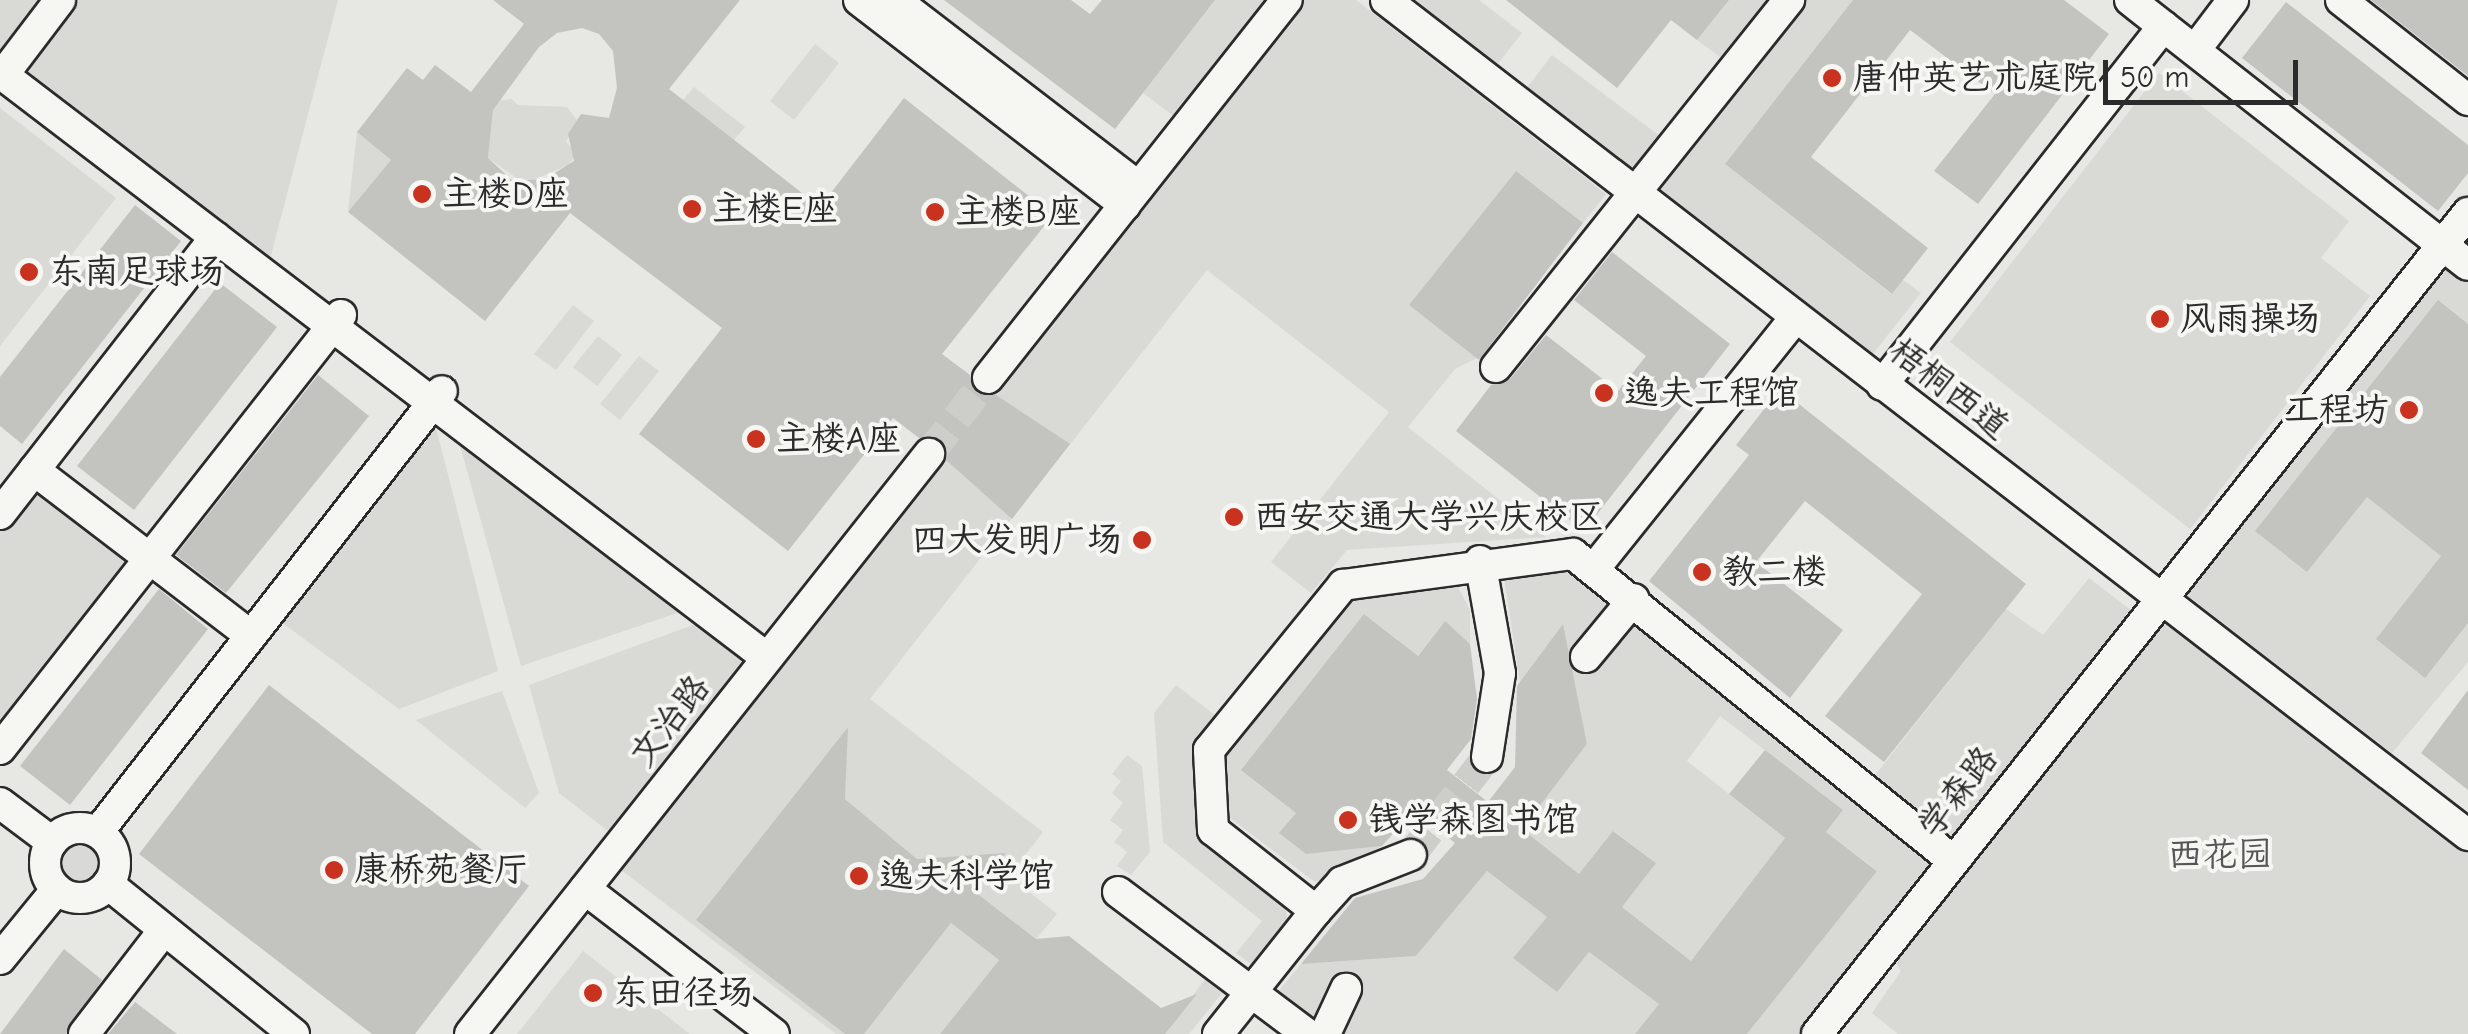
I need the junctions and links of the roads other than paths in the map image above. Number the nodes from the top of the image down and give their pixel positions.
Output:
1 (859, 0) edge
2 (894, 0) edge
3 (1287, 0) edge
4 (1386, 0) edge
5 (1789, 0) edge
6 (2130, 0) edge
7 (2233, 0) edge
8 (2342, 0) edge
9 (58, 1) edge
10 (2163, 26) junction
11 (2195, 50) junction
12 (13, 62) junction
13 (2468, 100) edge
14 (1636, 192) junction
15 (1132, 196) junction
16 (2468, 212) edge
17 (216, 237) junction
18 (2442, 245) junction
19 (2468, 265) edge
20 (1796, 318) junction
21 (337, 320) junction
22 (1496, 367) dead end
23 (988, 378) tunnel mouth
24 (1882, 385) junction
25 (438, 398) junction
26 (928, 454) tunnel mouth
27 (34, 470) junction
28 (0, 514) edge
29 (149, 558) junction
30 (1480, 561) junction
31 (1594, 569) junction
32 (1634, 599) junction
33 (2161, 600) junction
34 (251, 636) junction
35 (772, 653) junction
36 (1586, 657) dead end
37 (0, 749) edge
38 (1487, 758) tunnel mouth
39 (0, 802) edge
40 (98, 832) junction
41 (2468, 835) edge
42 (52, 842) junction
43 (1411, 855) tunnel mouth
44 (1952, 860) junction
45 (108, 884) junction
46 (586, 889) junction
47 (56, 890) junction
48 (1118, 892) dead end
49 (1316, 911) junction
50 (164, 930) junction
51 (0, 959) edge
52 (1346, 989) dead end
53 (1252, 992) junction
54 (84, 1034) edge
55 (294, 1034) edge
56 (470, 1034) edge
57 (774, 1034) edge
58 (1218, 1034) edge
59 (1307, 1034) edge
60 (1325, 1034) edge
61 (1817, 1034) edge

1 - 15 street
2 - 15 street
3 - 15 street
4 - 14 street, 梧桐西道
5 - 14 street
6 - 10 street
7 - 11 street
8 - 13 street
9 - 12 street
10 - 11 street
10 - 24 street
11 - 18 street
12 - 17 street
12 - 21 street
14 - 20 street, 梧桐西道
14 - 22 street
15 - 23 street
16 - 18 street, 学森路
17 - 21 street
17 - 27 street
18 - 19 street
18 - 33 street, 学森路
20 - 24 street, 梧桐西道
20 - 31 street
21 - 25 street
21 - 29 street
24 - 33 street, 梧桐西道
25 - 34 street
25 - 35 street
26 - 35 street, 文治路
27 - 28 street
27 - 29 street
29 - 34 street
29 - 37 street
30 - 31 street
30 - 38 street
30 - 49 street
31 - 32 street
32 - 36 street
32 - 44 street
33 - 41 street, 梧桐西道
33 - 44 street, 学森路
34 - 40 street
35 - 46 street, 文治路
39 - 42 street
40 - 42 street
40 - 45 street
42 - 47 street
43 - 49 street
44 - 61 street, 学森路
45 - 47 street
45 - 50 street
46 - 56 street, 文治路
46 - 57 street
47 - 51 street
48 - 53 street
49 - 53 street
50 - 54 street
50 - 55 street
52 - 60 street
53 - 58 street
53 - 59 street

